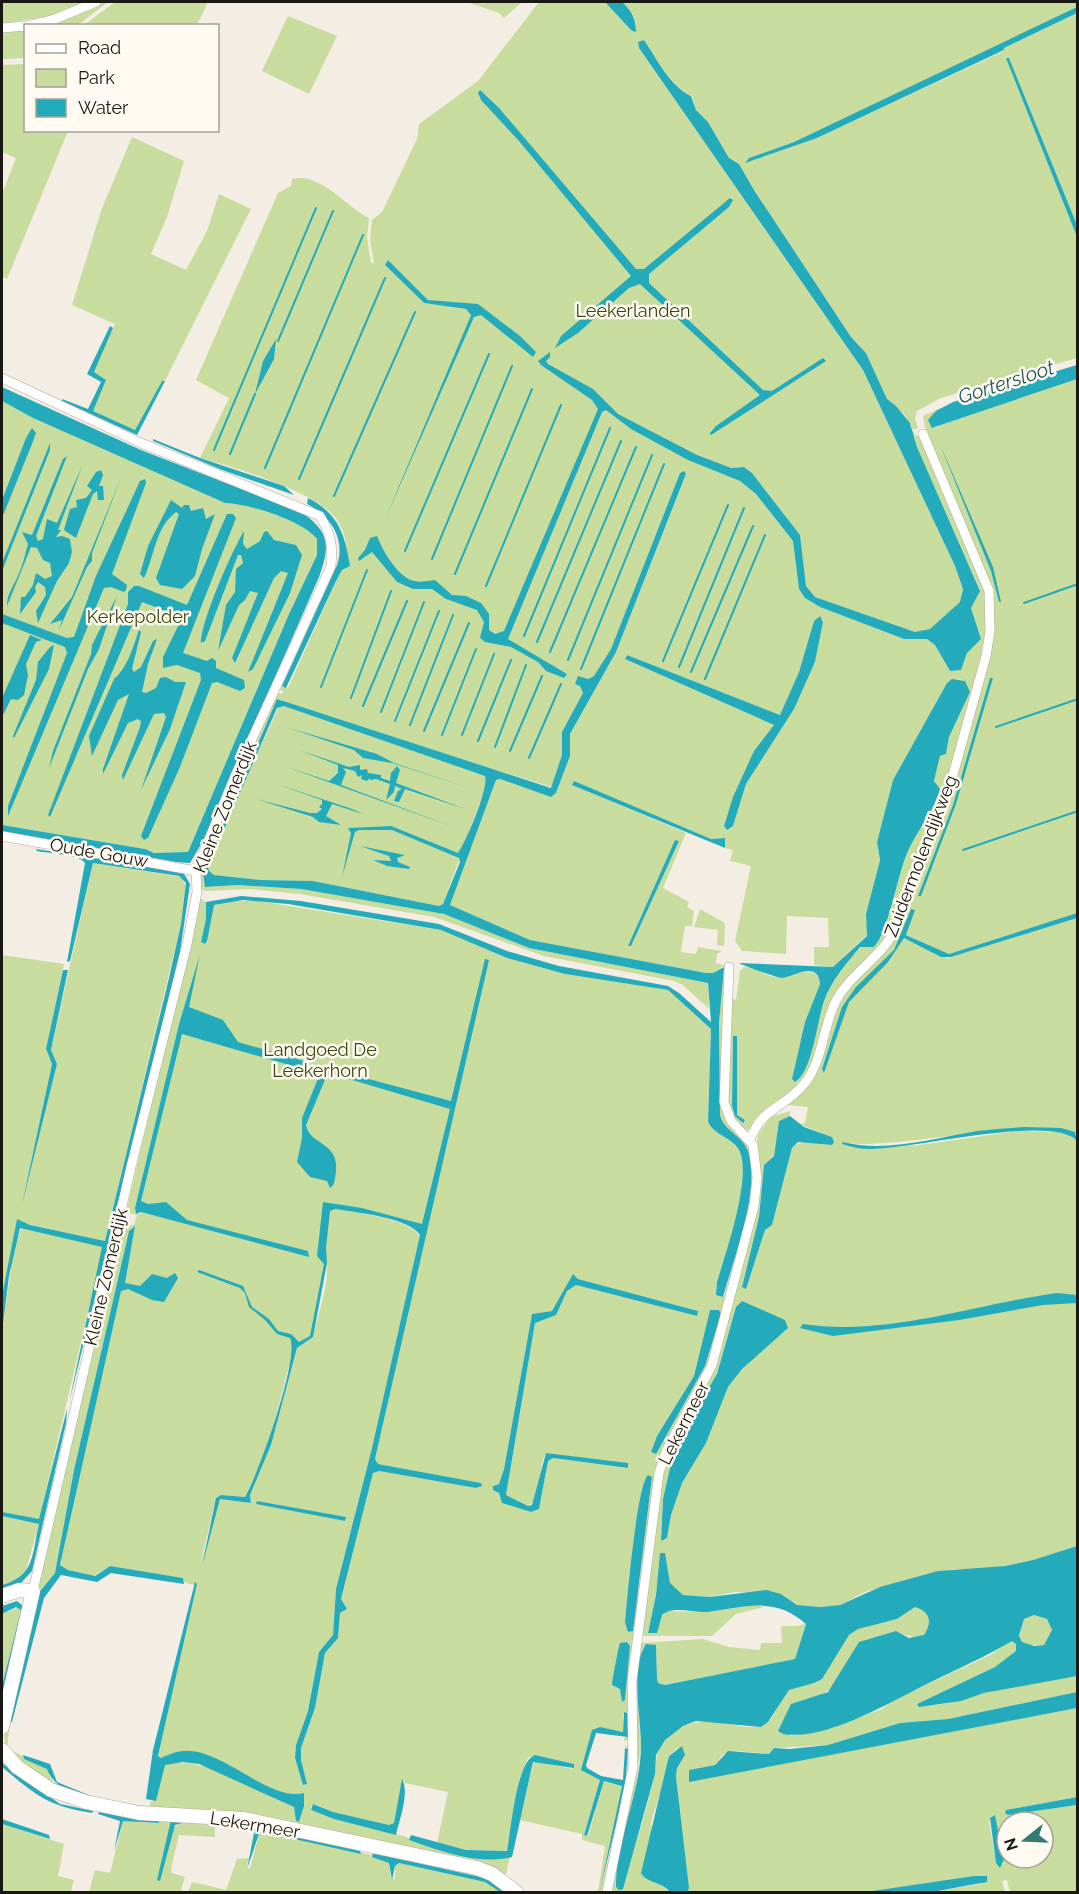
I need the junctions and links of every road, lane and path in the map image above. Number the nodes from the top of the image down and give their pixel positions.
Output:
1 (96, 2) edge
2 (36, 24) edge
3 (24, 26) edge
4 (2, 28) edge
5 (2, 378) edge
6 (923, 434) dead end
7 (2, 836) edge
8 (196, 871) junction
9 (729, 967) dead end
10 (750, 1138) junction
11 (33, 1591) junction
12 (2, 1596) edge
13 (2, 1727) edge
14 (2, 1750) edge
15 (516, 1893) edge
16 (607, 1893) edge

1 - 2 street
3 - 4 street
5 - 8 street, Kleine Zomerdijk
6 - 10 street, Zuidermolendijkweg
7 - 8 street, Oude Gouw
8 - 11 street, Kleine Zomerdijk
9 - 10 street
10 - 16 street, Lekermeer
11 - 12 street
11 - 13 street
14 - 15 street, Lekermeer

